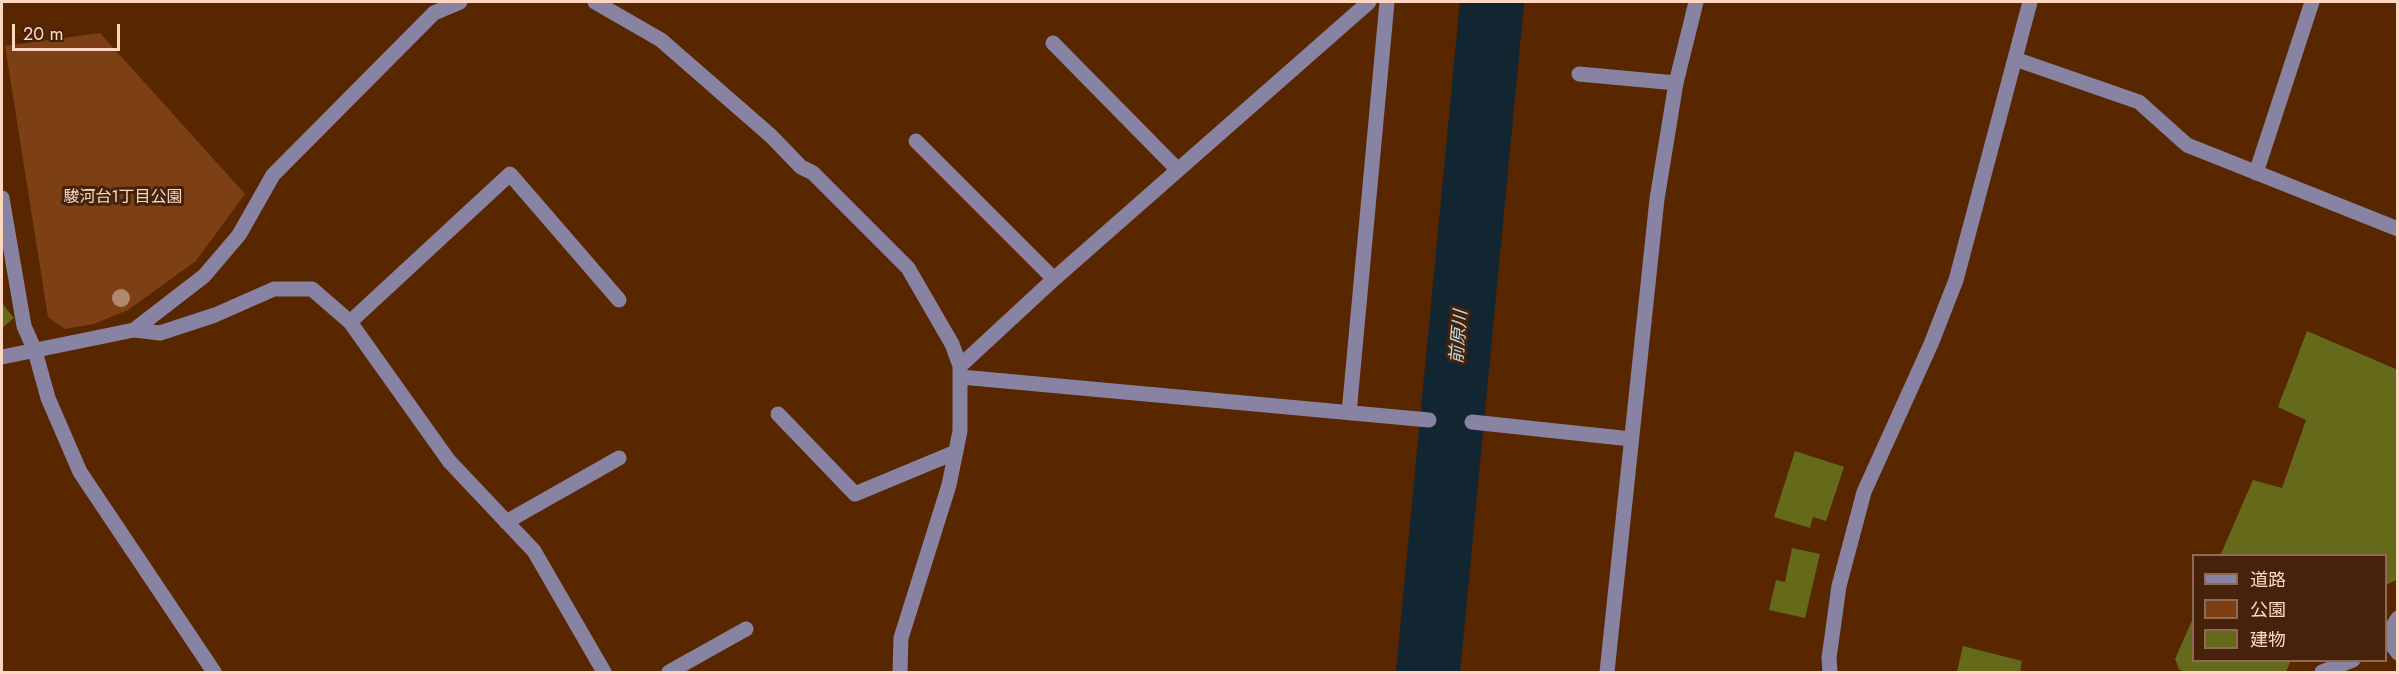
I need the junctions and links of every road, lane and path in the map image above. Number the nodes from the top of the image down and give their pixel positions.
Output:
1 (460, 2) edge
2 (595, 2) edge
3 (1369, 2) edge
4 (1387, 2) edge
5 (1696, 2) edge
6 (2030, 2) edge
7 (2312, 2) edge
8 (1053, 43) dead end
9 (2016, 59) junction
10 (1579, 74) dead end
11 (1676, 83) junction
12 (916, 141) dead end
13 (1178, 170) junction
14 (2256, 173) junction
15 (2, 198) edge
16 (2397, 229) edge
17 (1054, 279) junction
18 (619, 300) dead end
19 (350, 321) junction
20 (134, 330) junction
21 (35, 351) junction
22 (2, 357) edge
23 (960, 371) junction
24 (1349, 413) junction
25 (778, 414) dead end
26 (1429, 420) dead end
27 (1472, 422) dead end
28 (1631, 439) junction
29 (956, 452) junction
30 (619, 458) dead end
31 (506, 522) junction
32 (2397, 618) edge
33 (746, 629) dead end
34 (2392, 649) edge
35 (2348, 662) edge
36 (214, 672) edge
37 (604, 672) edge
38 (669, 672) edge
39 (900, 672) edge
40 (1607, 672) edge
41 (1830, 672) edge
42 (2322, 672) edge

1 - 20 street
2 - 23 street
3 - 13 street
4 - 24 street
5 - 11 street
6 - 9 street
7 - 14 street
8 - 13 street
9 - 14 street
9 - 41 street
10 - 11 street
11 - 28 street
12 - 17 street
13 - 17 street
14 - 16 street
15 - 21 street
17 - 23 street
18 - 19 street
19 - 20 street
19 - 31 street
20 - 21 street
21 - 22 street
21 - 36 street
23 - 24 street
23 - 29 street
24 - 26 street
25 - 29 street
27 - 28 street
28 - 40 street
29 - 39 street
30 - 31 street
31 - 37 street
32 - 34 street
33 - 38 street
35 - 42 street

